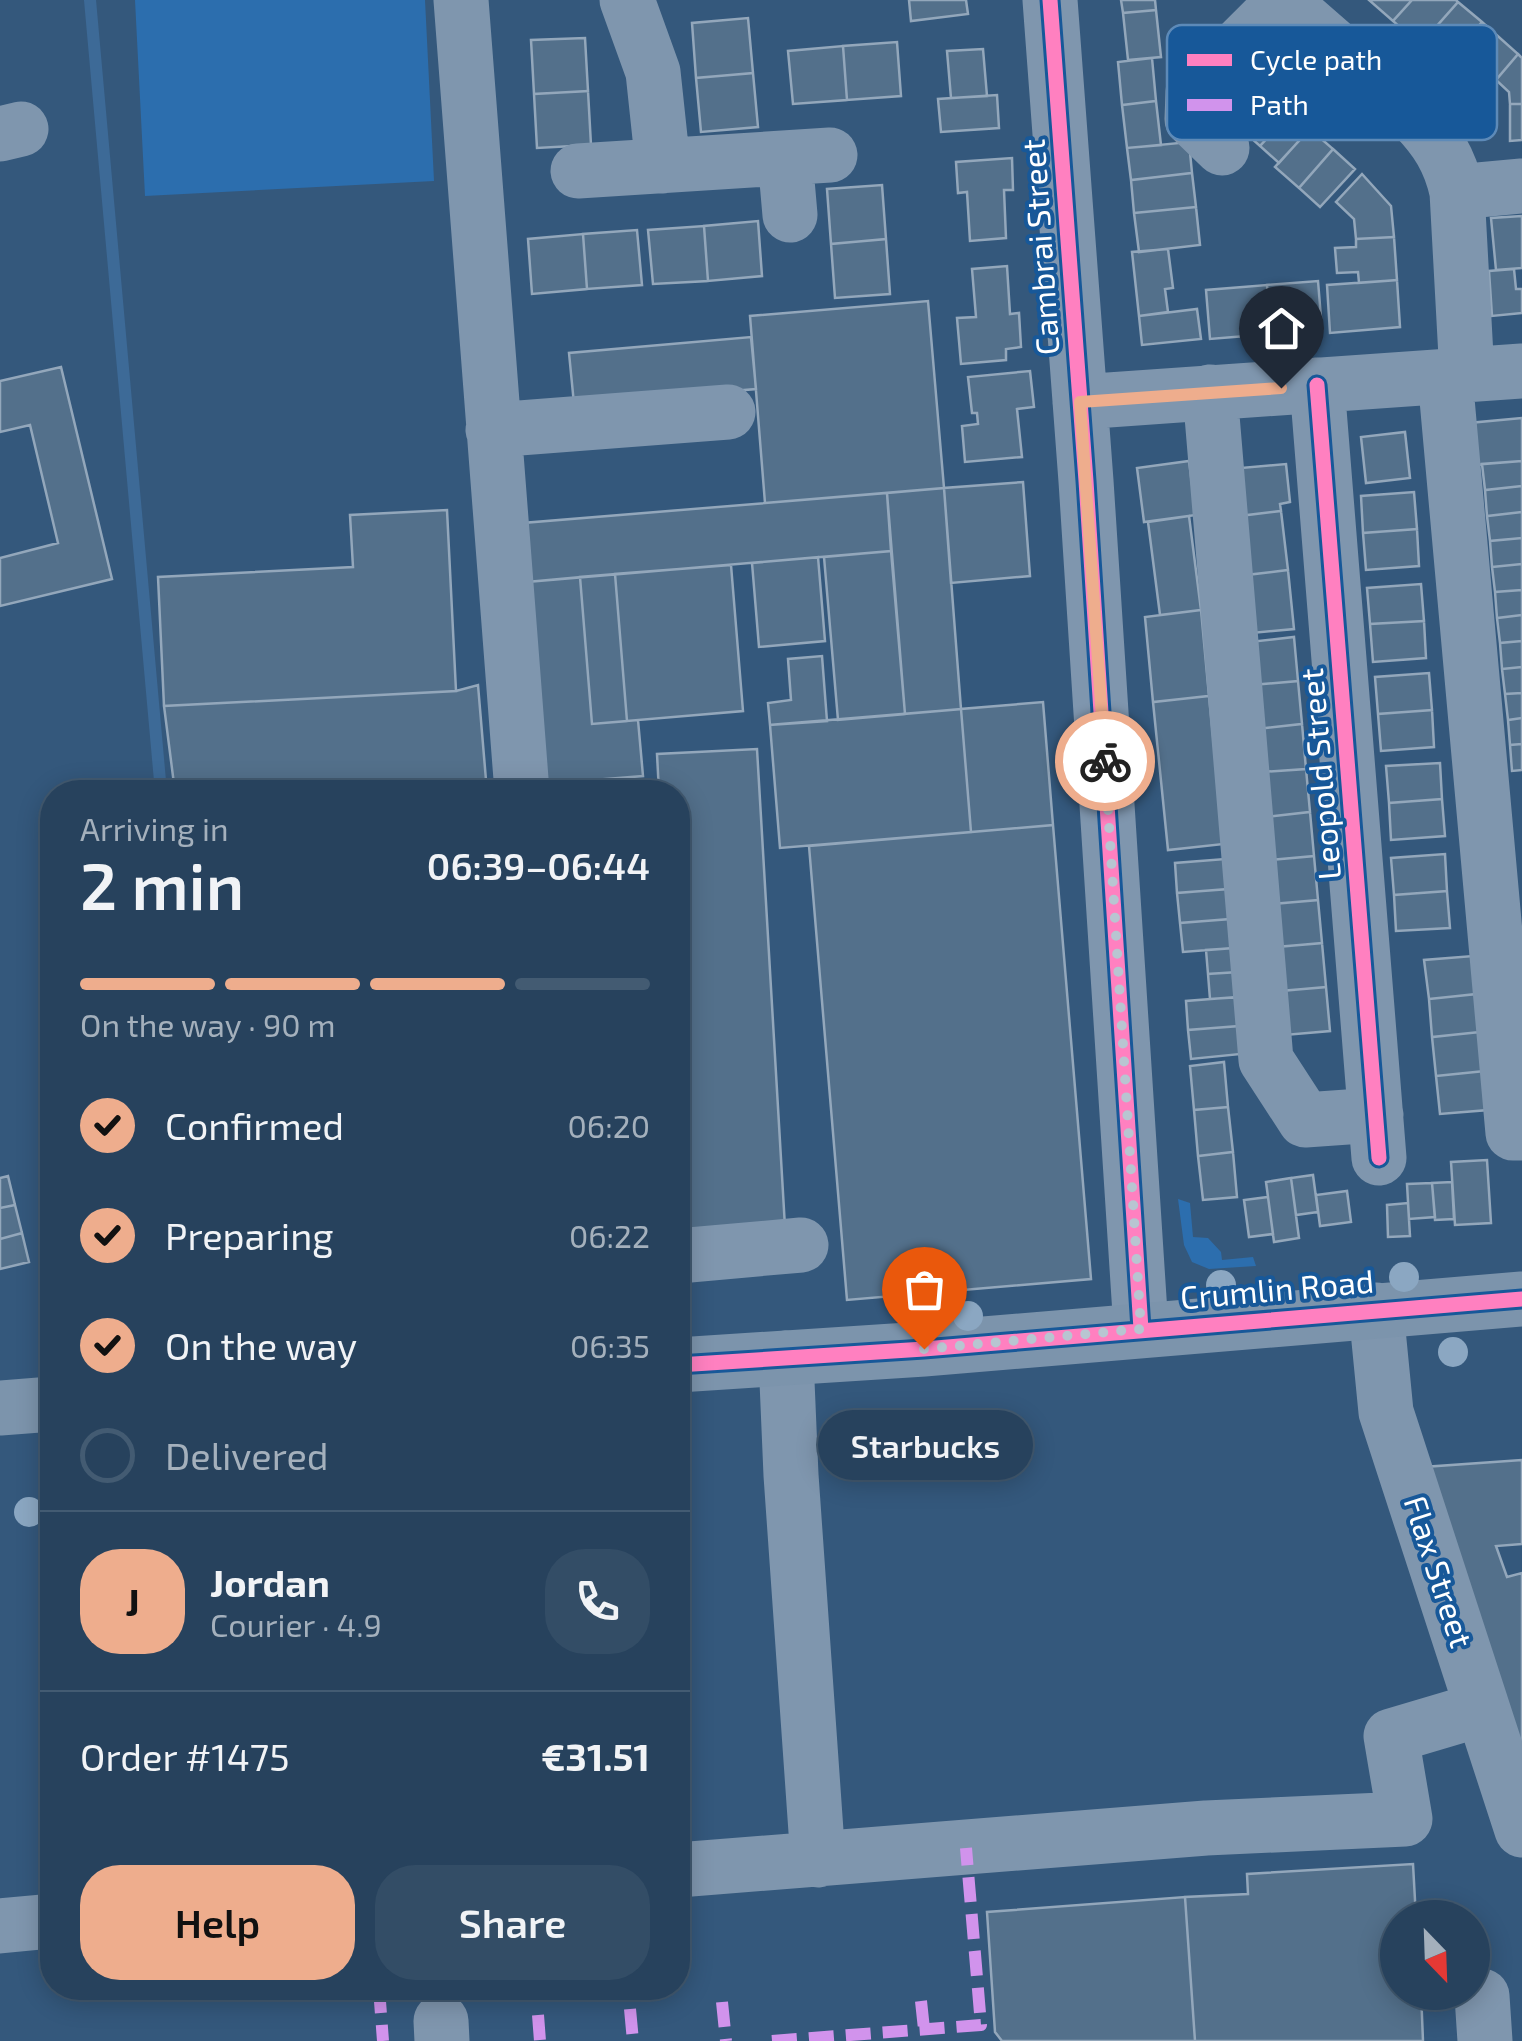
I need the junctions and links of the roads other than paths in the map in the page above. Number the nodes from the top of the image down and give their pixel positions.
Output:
1 (460, 0) edge
2 (627, 0) edge
3 (1050, 0) edge
4 (1276, 6) edge
5 (1258, 25) edge
6 (1299, 25) edge
7 (1214, 140) edge
8 (1436, 140) edge
9 (1222, 148) dead end
10 (662, 166) junction
11 (578, 171) dead end
12 (1522, 186) edge
13 (1457, 192) junction
14 (790, 216) dead end
15 (1522, 372) edge
16 (1456, 376) junction
17 (1317, 386) junction
18 (1210, 392) junction
19 (1080, 402) junction
20 (728, 412) dead end
21 (493, 430) junction
22 (521, 780) edge
23 (1522, 1132) edge
24 (801, 1245) dead end
25 (690, 1255) edge
26 (1522, 1300) edge
27 (1376, 1310) junction
28 (1141, 1329) junction
29 (786, 1358) junction
30 (690, 1365) edge
31 (40, 1405) edge
32 (0, 1408) edge
33 (1482, 1709) junction
34 (1522, 1830) edge
35 (818, 1860) junction
36 (690, 1869) edge
37 (40, 1923) edge
38 (0, 1926) edge

1 - 21 street
2 - 10 street
3 - 19 street, Cambrai Street
4 - 5 street
4 - 6 street
7 - 9 street
8 - 13 street
10 - 11 street
10 - 14 street
12 - 13 street
13 - 16 street
15 - 16 street
16 - 17 street
16 - 23 street
17 - 18 street
17 - 18 street, Leopold Street
18 - 19 street
19 - 28 street, Cambrai Street
20 - 21 street
21 - 22 street
24 - 25 street
26 - 27 main road, Crumlin Road
27 - 28 main road, Crumlin Road
27 - 33 street, Flax Street
28 - 29 main road, Crumlin Road
29 - 30 main road, Crumlin Road
29 - 35 street
31 - 32 main road
33 - 34 street, Flax Street
33 - 35 street
35 - 36 street
37 - 38 street

